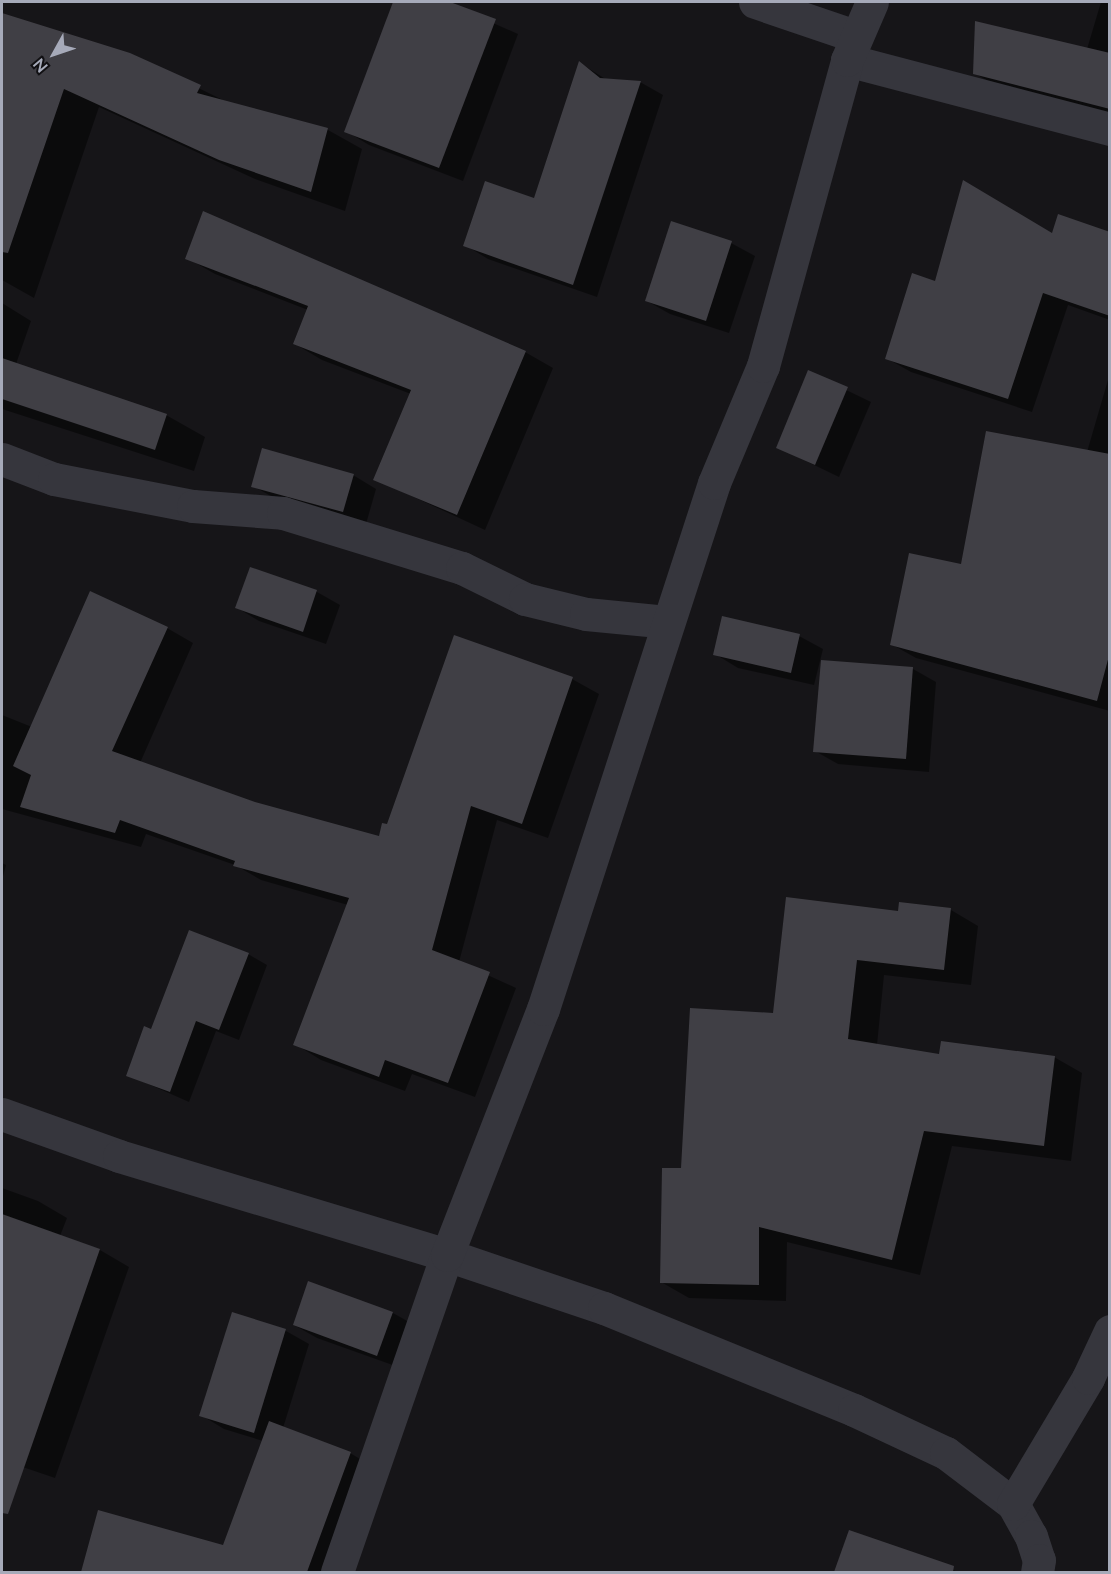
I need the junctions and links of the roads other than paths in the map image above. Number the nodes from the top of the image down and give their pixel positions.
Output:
1 (755, 2) edge
2 (872, 2) edge
3 (851, 48) junction
4 (1110, 129) edge
5 (2, 459) edge
6 (667, 622) junction
7 (2, 1114) edge
8 (447, 1255) junction
9 (1110, 1331) edge
10 (1013, 1504) junction
11 (337, 1572) edge
12 (1037, 1572) edge

1 - 3 street
2 - 3 street
3 - 4 street
3 - 6 street
5 - 6 street
6 - 8 street
7 - 8 street
8 - 10 street
8 - 11 street
9 - 10 street
10 - 12 street

